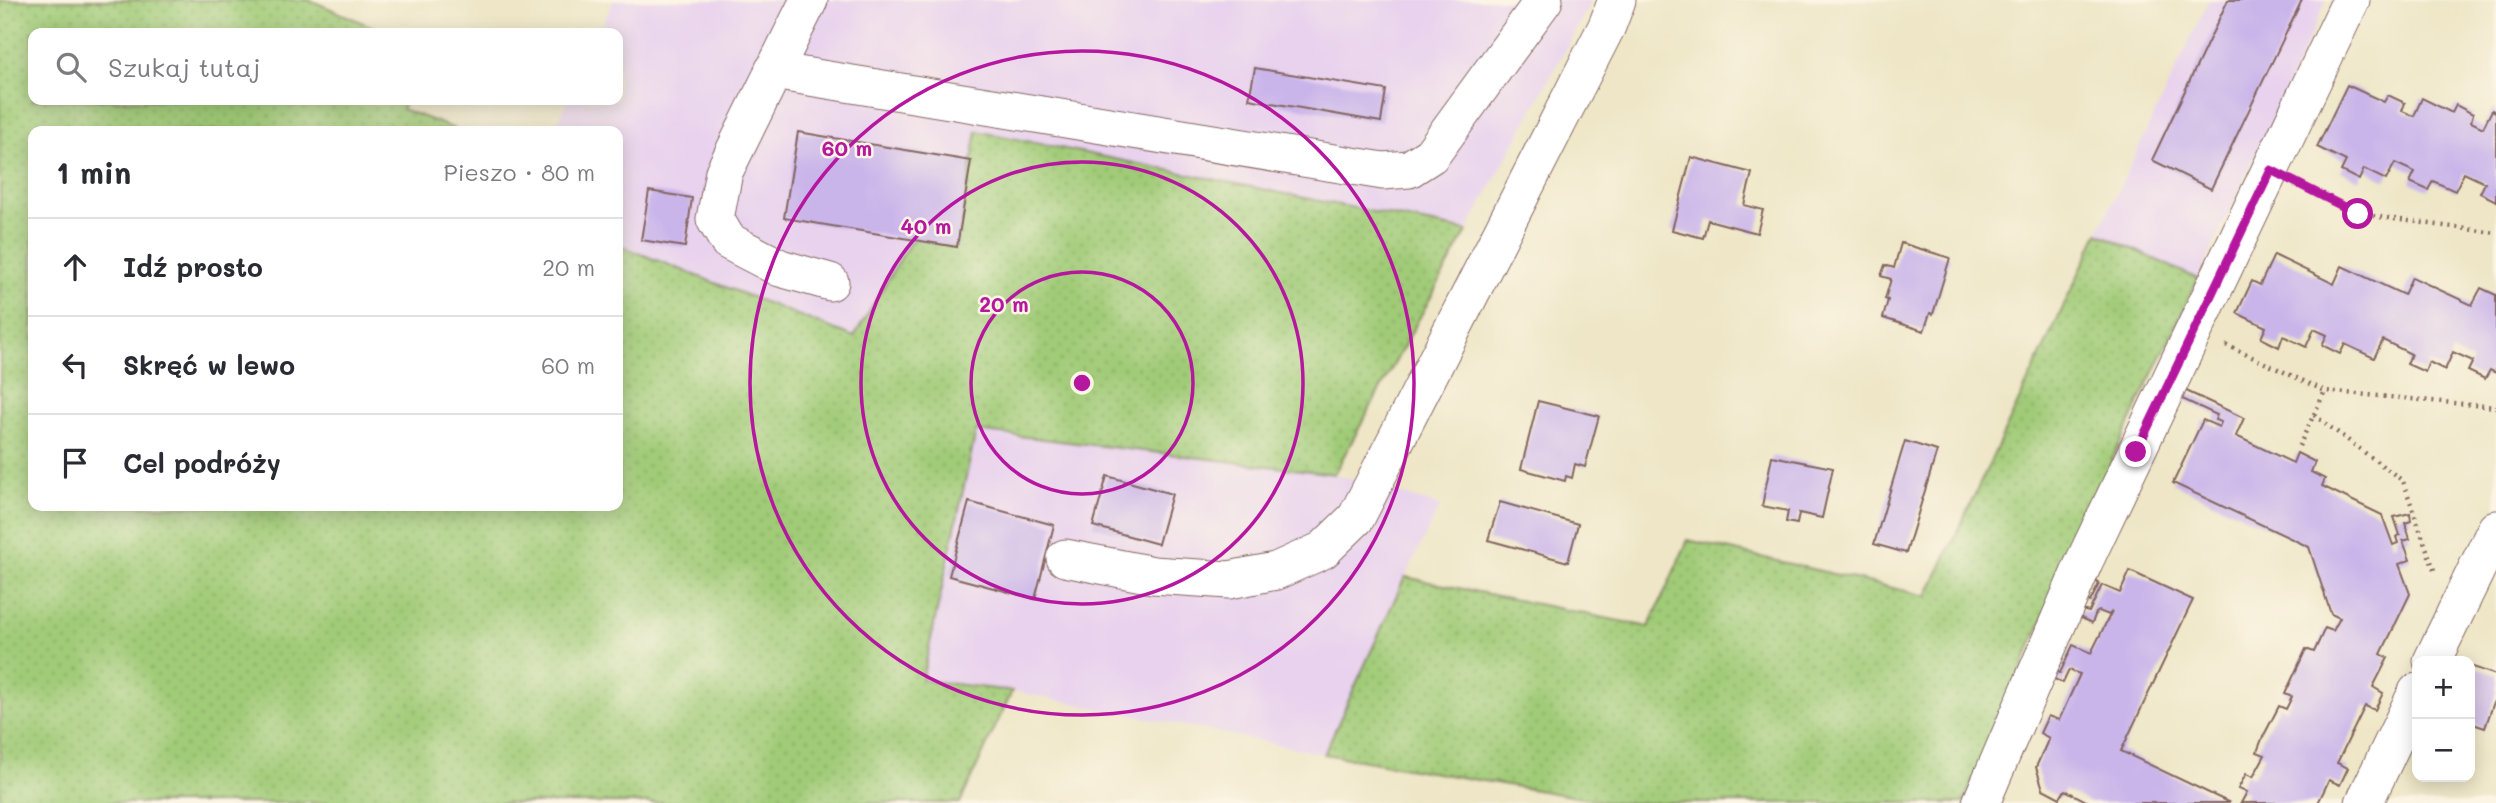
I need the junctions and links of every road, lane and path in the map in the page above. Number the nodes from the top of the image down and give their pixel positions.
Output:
1 (809, 0) edge
2 (1544, 0) edge
3 (1617, 0) edge
4 (2351, 0) edge
5 (773, 71) junction
6 (2271, 170) junction
7 (2496, 233) edge
8 (830, 282) dead end
9 (2194, 330) junction
10 (2325, 391) junction
11 (2496, 407) edge
12 (2314, 415) junction
13 (2299, 446) dead end
14 (2496, 529) edge
15 (1065, 558) dead end
16 (2452, 621) junction
17 (2434, 656) edge
18 (2412, 702) edge
19 (1981, 803) edge
20 (2364, 803) edge

1 - 5 lane
2 - 5 lane
3 - 15 lane
4 - 6 lane
5 - 8 lane
6 - 7 path
6 - 9 lane
9 - 10 path
9 - 19 lane
10 - 11 path
10 - 12 path
12 - 13 path
12 - 16 path
14 - 16 lane
16 - 17 lane
18 - 20 lane

